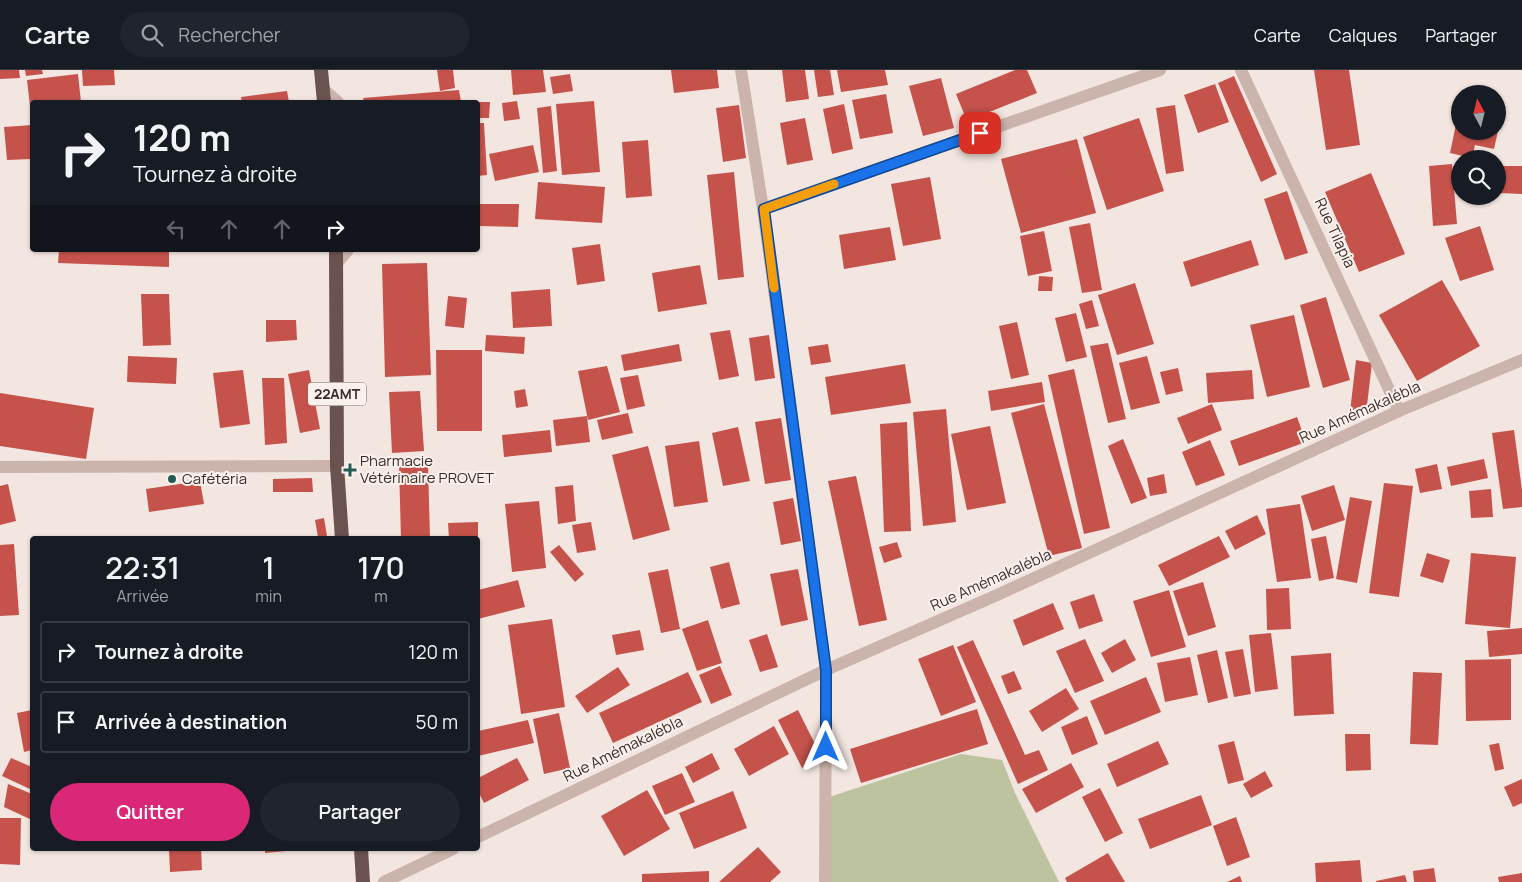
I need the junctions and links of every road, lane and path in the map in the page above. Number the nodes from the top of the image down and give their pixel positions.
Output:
1 (321, 70) edge
2 (741, 70) edge
3 (1160, 70) edge
4 (1241, 70) edge
5 (322, 88) junction
6 (324, 100) edge
7 (336, 100) edge
8 (764, 209) junction
9 (337, 256) edge
10 (1522, 360) edge
11 (1399, 410) junction
12 (337, 466) junction
13 (0, 467) edge
14 (342, 536) edge
15 (826, 670) junction
16 (480, 836) edge
17 (361, 851) edge
18 (449, 851) edge
19 (363, 882) edge
20 (384, 882) edge
21 (825, 882) edge

1 - 5 highway
2 - 8 street
3 - 8 street
4 - 11 street, Rue Tilapia
5 - 6 highway
5 - 7 street
8 - 15 street
9 - 12 highway, 22AMT
10 - 11 street, Rue Amémakalébla
11 - 15 street, Rue Amémakalébla
12 - 13 street
12 - 14 highway, 22AMT
15 - 16 street, Rue Amémakalébla
15 - 21 street
17 - 19 highway
18 - 20 street

